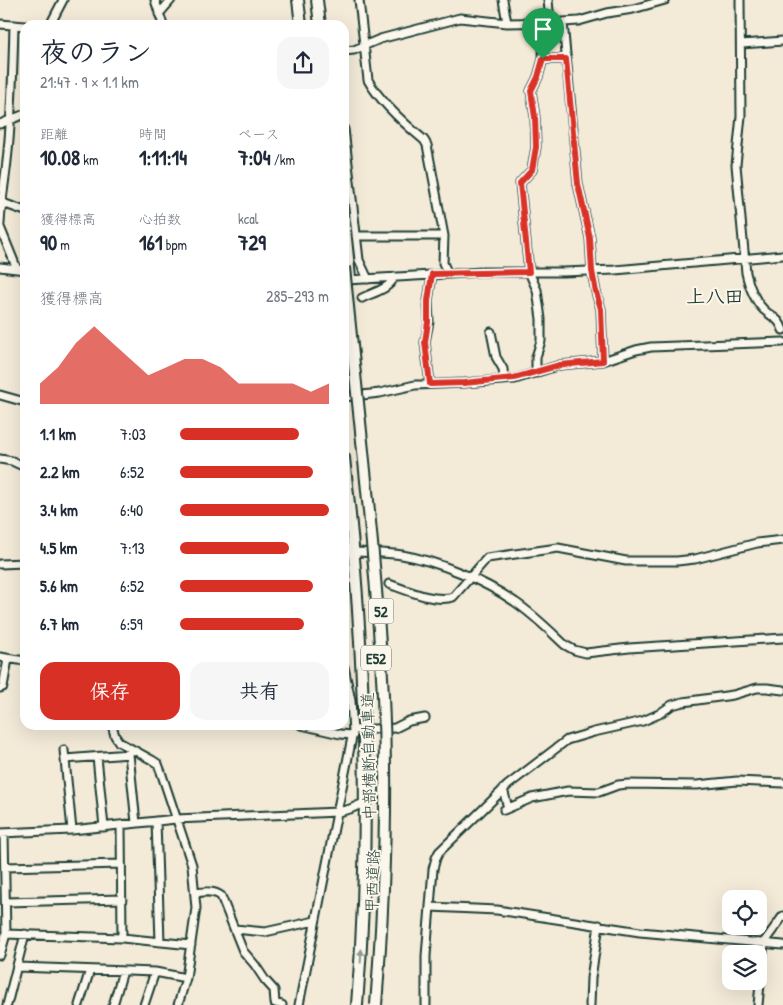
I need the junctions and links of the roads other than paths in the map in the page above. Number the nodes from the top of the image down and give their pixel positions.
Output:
1 (64, 0) edge
2 (155, 0) edge
3 (171, 0) edge
4 (298, 0) edge
5 (313, 0) edge
6 (319, 0) edge
7 (360, 0) edge
8 (503, 0) edge
9 (548, 0) edge
10 (664, 0) edge
11 (740, 0) edge
12 (159, 14) junction
13 (53, 20) edge
14 (161, 20) edge
15 (300, 20) edge
16 (315, 20) edge
17 (321, 20) edge
18 (547, 22) junction
19 (563, 22) junction
20 (507, 23) junction
21 (0, 24) edge
22 (14, 25) junction
23 (20, 26) edge
24 (783, 41) edge
25 (741, 44) junction
26 (364, 46) junction
27 (349, 50) edge
28 (543, 59) junction
29 (566, 59) junction
30 (20, 116) edge
31 (10, 120) junction
32 (0, 124) edge
33 (349, 174) edge
34 (0, 202) edge
35 (20, 209) edge
36 (0, 225) edge
37 (356, 236) junction
38 (444, 236) junction
39 (783, 255) edge
40 (744, 258) junction
41 (0, 267) edge
42 (20, 268) edge
43 (20, 270) edge
44 (592, 271) junction
45 (529, 272) junction
46 (432, 274) junction
47 (448, 274) junction
48 (394, 277) junction
49 (368, 279) junction
50 (349, 280) edge
51 (349, 296) edge
52 (362, 298) dead end
53 (349, 318) edge
54 (783, 330) edge
55 (491, 332) dead end
56 (783, 342) edge
57 (603, 361) junction
58 (349, 362) edge
59 (536, 373) junction
60 (504, 379) junction
61 (430, 384) junction
62 (0, 395) edge
63 (361, 395) junction
64 (349, 396) edge
65 (20, 401) edge
66 (0, 459) edge
67 (20, 465) edge
68 (783, 540) edge
69 (349, 552) edge
70 (376, 552) junction
71 (20, 563) edge
72 (0, 564) edge
73 (471, 577) junction
74 (389, 584) dead end
75 (783, 638) edge
76 (4, 658) edge
77 (20, 660) edge
78 (0, 688) edge
79 (783, 690) edge
80 (349, 691) edge
81 (425, 718) dead end
82 (387, 728) junction
83 (365, 729) junction
84 (113, 730) edge
85 (323, 730) edge
86 (353, 732) junction
87 (64, 750) dead end
88 (130, 752) junction
89 (97, 756) junction
90 (65, 760) junction
91 (783, 783) edge
92 (503, 789) junction
93 (366, 802) junction
94 (338, 812) junction
95 (176, 819) junction
96 (156, 821) junction
97 (136, 824) junction
98 (121, 825) junction
99 (104, 827) junction
100 (72, 830) junction
101 (2, 833) edge
102 (121, 864) junction
103 (5, 867) junction
104 (194, 893) junction
105 (122, 899) junction
106 (6, 902) junction
107 (430, 907) junction
108 (783, 916) edge
109 (316, 921) junction
110 (599, 925) junction
111 (235, 929) junction
112 (6, 934) junction
113 (25, 934) junction
114 (122, 938) junction
115 (160, 942) junction
116 (764, 942) junction
117 (783, 944) edge
118 (191, 945) junction
119 (0, 955) edge
120 (18, 967) junction
121 (90, 970) junction
122 (124, 971) junction
123 (155, 972) junction
124 (186, 978) junction
125 (7, 1005) edge
126 (79, 1005) edge
127 (113, 1005) edge
128 (144, 1005) edge
129 (178, 1005) edge
130 (282, 1005) edge
131 (299, 1005) edge
132 (357, 1005) edge
133 (372, 1005) edge
134 (376, 1005) edge
135 (380, 1005) edge
136 (426, 1005) edge
137 (590, 1005) edge
138 (758, 1005) edge

1 - 13 street
2 - 12 street
3 - 12 street
4 - 15 highway
5 - 16 highway
6 - 17 highway
7 - 26 street
8 - 20 street
9 - 18 street
10 - 19 street
11 - 25 street
12 - 14 street
18 - 19 street
18 - 20 street
18 - 28 street
19 - 29 street
20 - 26 street
21 - 22 street
22 - 23 street
22 - 31 street
24 - 25 street
25 - 40 street
26 - 27 street
26 - 38 street
28 - 29 street
28 - 45 street
29 - 44 street
30 - 31 street
31 - 32 street
31 - 34 street
33 - 37 street
34 - 35 street
34 - 36 street
36 - 42 street
37 - 38 street
37 - 49 street
38 - 47 street
39 - 40 street
40 - 44 street
40 - 54 street
41 - 43 street
44 - 45 street
44 - 57 street
45 - 47 street
45 - 59 street
46 - 47 street
46 - 48 street
46 - 61 street
48 - 49 street
48 - 52 street
49 - 50 street
51 - 63 highway, 甲西道路 / 52
53 - 134 highway, 中部横断自動車道 / E52, bridge
55 - 60 street
56 - 57 street
57 - 59 street
58 - 133 highway, 中部横断自動車道 / E52, bridge
59 - 60 street
60 - 61 street
61 - 63 street
62 - 65 street
63 - 64 street
63 - 70 highway, 甲西道路 / 52
66 - 67 street
68 - 73 street
69 - 70 street
69 - 83 highway, 甲西道路 / 52
70 - 73 street
70 - 82 highway, 甲西道路 / 52
71 - 72 street
73 - 74 street
73 - 75 street
76 - 77 street
76 - 78 street
79 - 92 street
80 - 86 street
81 - 82 street
82 - 83 street
82 - 135 highway, 甲西道路 / 52
83 - 86 street
83 - 93 highway, 甲西道路 / 52
84 - 88 street
85 - 86 street
86 - 94 street
87 - 90 street
88 - 89 street
88 - 95 street
88 - 97 street
89 - 90 street
89 - 99 street
90 - 100 street
91 - 92 street
92 - 107 street
93 - 94 street
132 -> 93 highway, 甲西道路 / 52
94 - 95 street
94 - 109 street
95 - 96 street
95 - 104 street
96 - 97 street
96 - 115 street
97 - 98 street
98 - 99 street
98 - 102 street
99 - 100 street
100 - 101 street
101 - 103 street
102 - 103 street
102 - 105 street
103 - 106 street
104 - 111 street
104 - 118 street
105 - 106 street
105 - 114 street
106 - 112 street
107 - 110 street
107 - 136 street
108 - 116 street
109 - 111 street
109 - 131 street
110 - 116 street
110 - 137 street
111 - 130 street
112 - 113 street
112 - 119 street
113 - 114 street
113 - 120 street
114 - 115 street
115 - 118 street
116 - 117 street
116 - 138 street
118 - 124 street
120 - 121 street
120 - 125 street
121 - 122 street
121 - 126 street
122 - 123 street
122 - 127 street
123 - 124 street
123 - 128 street
124 - 129 street

